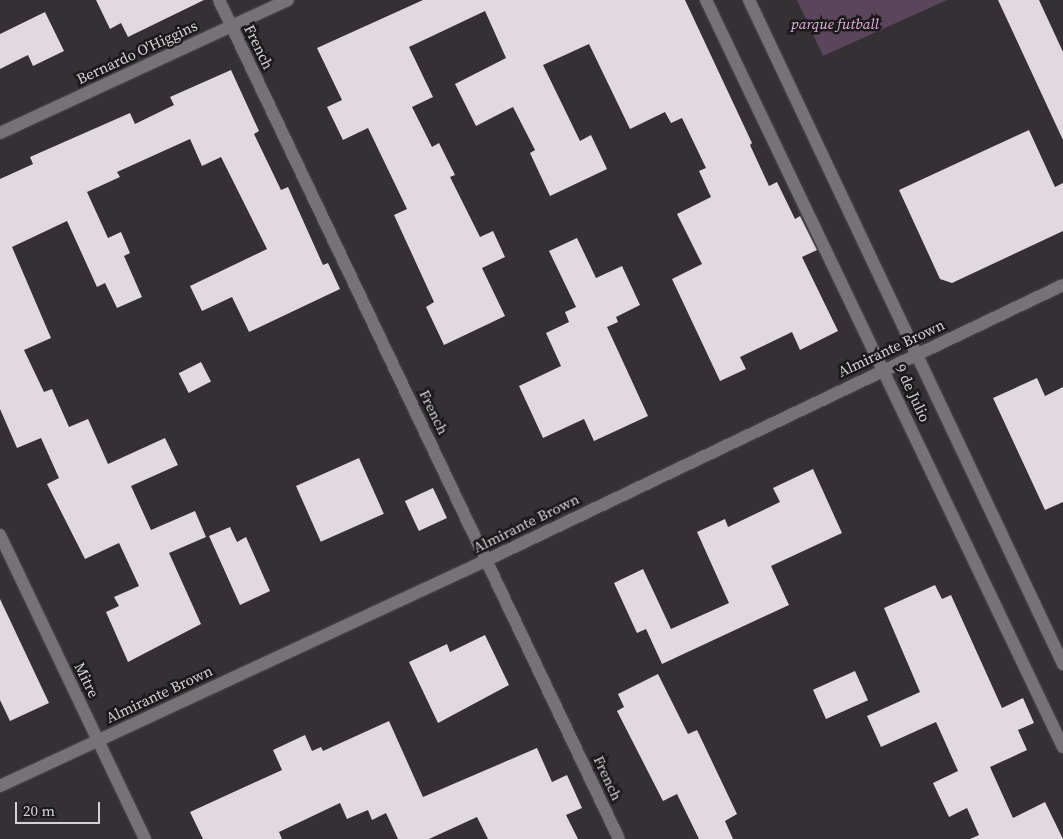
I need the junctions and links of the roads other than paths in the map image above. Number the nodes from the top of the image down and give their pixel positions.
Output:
1 (219, 0) edge
2 (288, 0) edge
3 (706, 0) edge
4 (749, 0) edge
5 (231, 26) junction
6 (0, 133) edge
7 (1063, 285) edge
8 (918, 354) junction
9 (884, 369) junction
10 (0, 535) edge
11 (487, 560) junction
12 (1063, 664) edge
13 (98, 740) junction
14 (1063, 748) edge
15 (0, 786) edge
16 (145, 839) edge
17 (618, 839) edge

1 - 5 street, French
2 - 5 street, Bernardo O'Higgins
3 - 9 street, 9 de Julio
4 - 8 street, 9 de Julio
5 - 6 street, Bernardo O'Higgins
5 - 11 street, French
7 - 8 street, Almirante Brown
8 - 9 street, Almirante Brown
8 - 12 street, 9 de Julio
9 - 11 street, Almirante Brown
9 - 14 street, 9 de Julio
10 - 13 street, Mitre
11 - 13 street, Almirante Brown
11 - 17 street, French
13 - 15 street, Almirante Brown
13 - 16 street, Mitre

